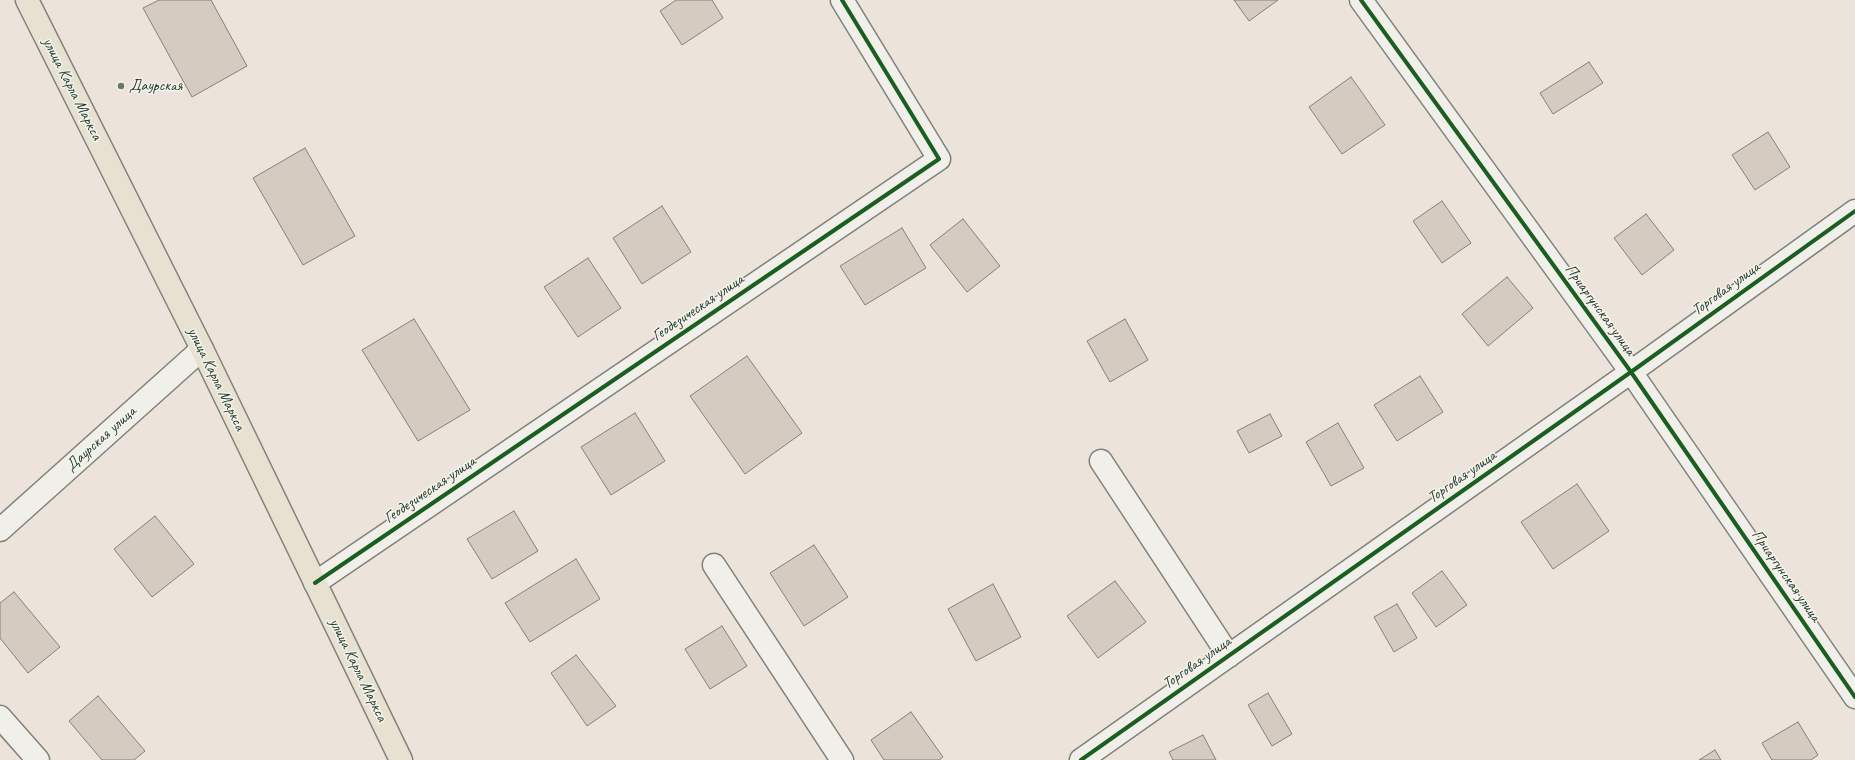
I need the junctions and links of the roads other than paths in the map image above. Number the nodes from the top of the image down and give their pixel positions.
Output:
1 (27, 0) edge
2 (842, 0) edge
3 (1361, 0) edge
4 (1855, 211) edge
5 (202, 349) junction
6 (1631, 372) junction
7 (1100, 461) dead end
8 (0, 530) edge
9 (714, 565) dead end
10 (315, 582) junction
11 (1229, 656) junction
12 (1855, 697) edge
13 (0, 717) edge
14 (38, 760) edge
15 (401, 760) edge
16 (842, 760) edge
17 (1081, 760) edge

1 - 5 highway, улица Карла Маркса
2 - 10 street, Геодезическая улица
3 - 6 street, Приаргунская улица
4 - 6 street, Торговая улица
5 - 8 street, Даурская улица
5 - 10 highway, улица Карла Маркса
6 - 11 street, Торговая улица
6 - 12 street, Приаргунская улица
7 - 11 street
9 - 16 street
10 - 15 highway, улица Карла Маркса
11 - 17 street, Торговая улица
13 - 14 street

